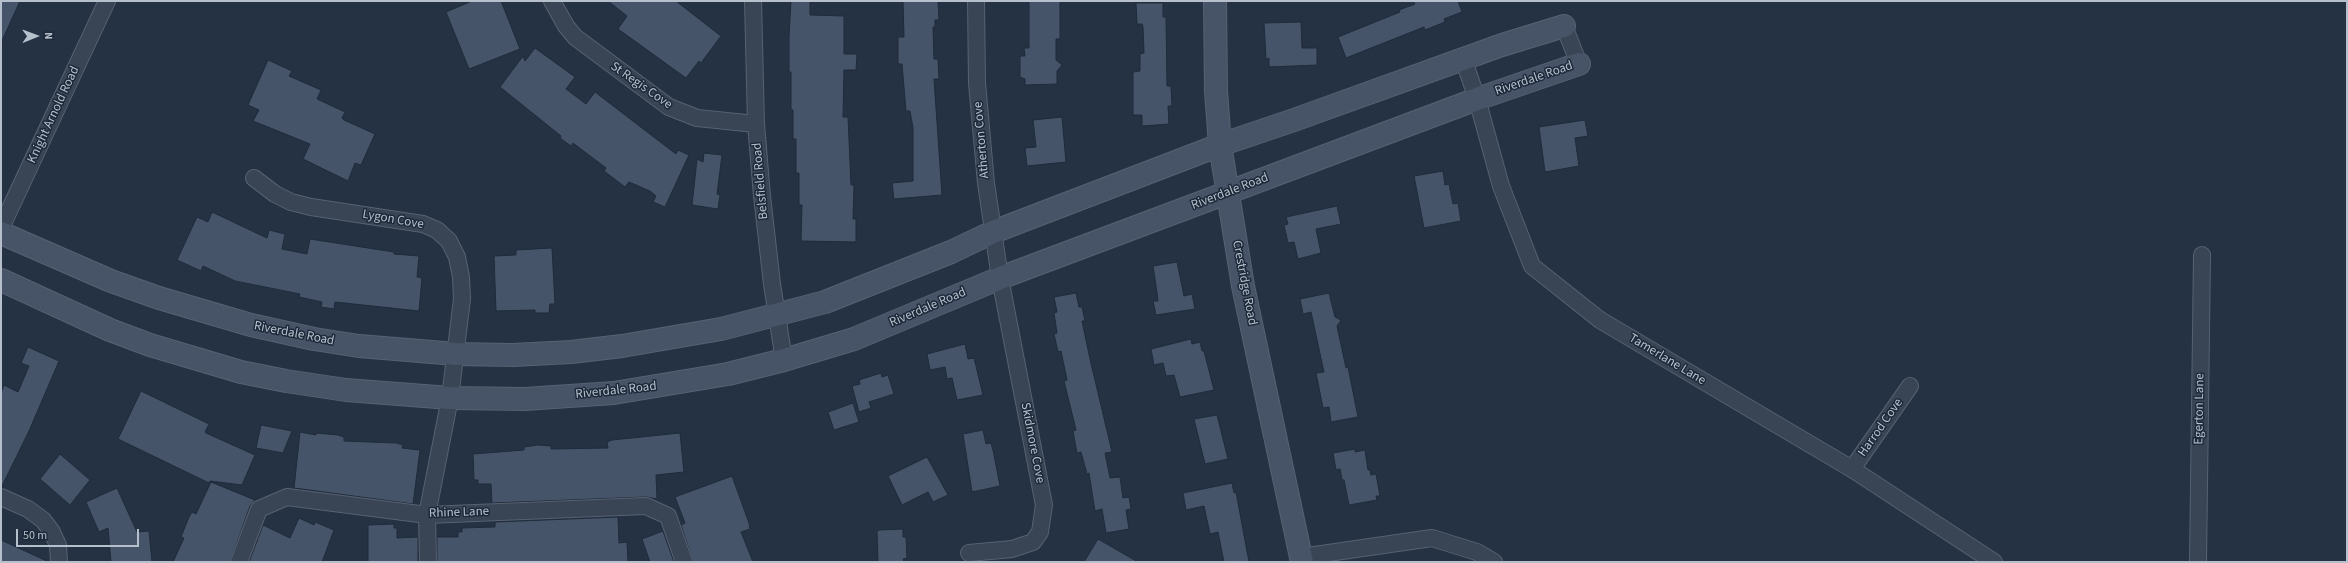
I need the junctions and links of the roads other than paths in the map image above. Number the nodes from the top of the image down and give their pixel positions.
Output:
1 (107, 1) edge
2 (552, 1) edge
3 (753, 1) edge
4 (976, 1) edge
5 (1215, 1) edge
6 (1564, 26) joint
7 (1463, 58) junction
8 (1579, 64) joint
9 (1477, 99) junction
10 (756, 124) junction
11 (1220, 145) junction
12 (254, 178) dead end
13 (1227, 193) junction
14 (1, 228) edge
15 (993, 232) junction
16 (1, 233) edge
17 (2202, 256) dead end
18 (1000, 278) junction
19 (1, 280) edge
20 (777, 315) junction
21 (456, 354) junction
22 (784, 360) junction
23 (1910, 386) dead end
24 (450, 398) junction
25 (1852, 469) junction
26 (1, 497) edge
27 (427, 515) junction
28 (969, 553) dead end
29 (1301, 560) edge
30 (59, 562) edge
31 (239, 562) edge
32 (428, 562) edge
33 (684, 562) edge
34 (1494, 562) edge
35 (1994, 562) edge
36 (2198, 562) edge

1 - 14 street, Knight Arnold Road
2 - 10 street, St Regis Cove
3 - 10 street, Belsfield Road
4 - 15 street, Atherton Cove
5 - 11 street, Crestridge Road
6 - 7 street, Riverdale Road
6 - 8 street, Riverdale Road
7 - 9 street, Tamerlane Lane
7 - 11 street, Riverdale Road
8 - 9 street, Riverdale Road
9 - 13 street, Riverdale Road
9 - 25 street, Tamerlane Lane
10 - 20 street, Belsfield Road
11 - 13 street, Crestridge Road
11 - 15 street, Riverdale Road
12 - 21 street, Lygon Cove
13 - 18 street, Riverdale Road
13 - 29 street, Crestridge Road
15 - 18 street, Atherton Cove
15 - 20 street, Riverdale Road
16 - 21 street, Riverdale Road
17 - 36 street, Egerton Lane
18 - 22 street, Riverdale Road
18 - 28 street, Skidmore Cove
19 - 24 street, Riverdale Road
20 - 21 street, Riverdale Road
20 - 22 street, Belsfield Road
21 - 24 street, Lygon Cove
22 - 24 street, Riverdale Road
23 - 25 street, Harrod Cove
24 - 27 street, Lygon Cove
25 - 35 street, Tamerlane Lane
26 - 30 street
27 - 31 street, Rhine Lane
27 - 32 street, Lygon Cove
27 - 33 street, Rhine Lane
29 - 34 street

